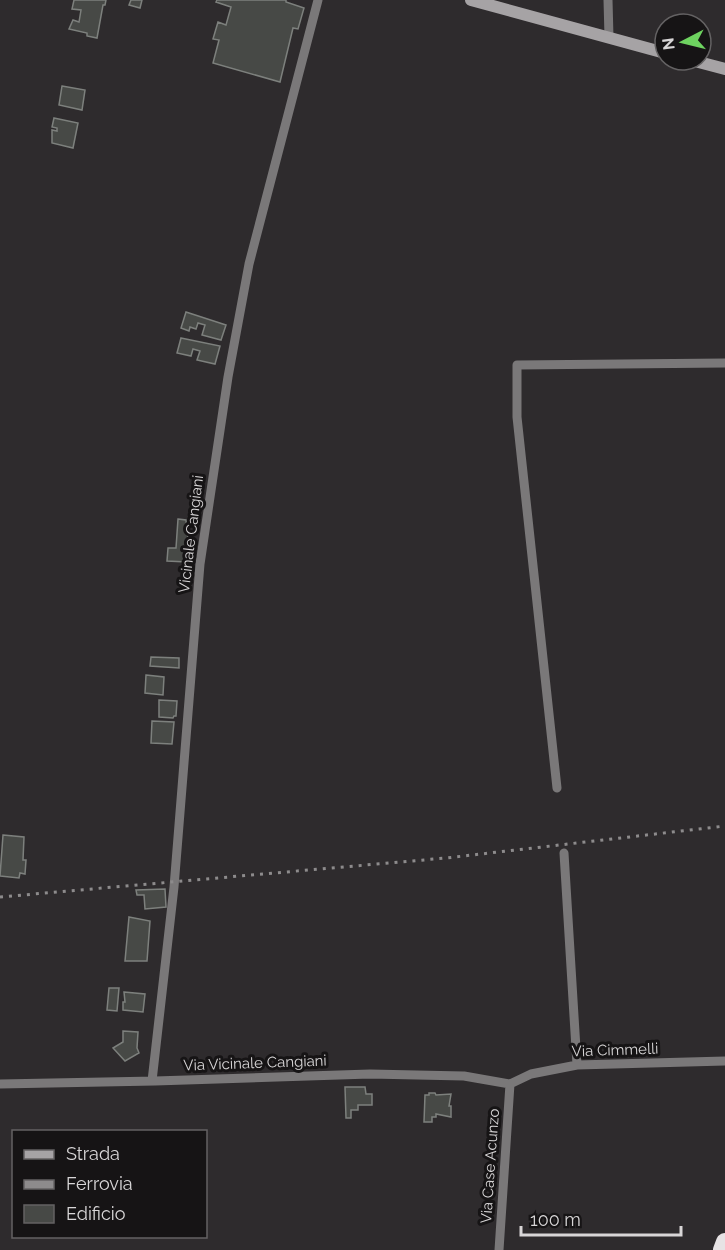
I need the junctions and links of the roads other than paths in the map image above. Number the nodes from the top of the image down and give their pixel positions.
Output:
1 (318, 0) edge
2 (471, 0) edge
3 (608, 0) edge
4 (609, 37) junction
5 (653, 50) edge
6 (725, 363) edge
7 (557, 788) dead end
8 (564, 853) dead end
9 (725, 1061) edge
10 (577, 1065) junction
11 (152, 1081) junction
12 (0, 1084) edge
13 (510, 1084) junction
14 (725, 1242) edge
15 (499, 1250) edge
16 (722, 1250) edge

1 - 11 street, Vicinale Cangiani
2 - 4 main road
3 - 4 street
4 - 5 main road
6 - 7 street
8 - 10 street
9 - 10 street, Via Cimmelli
10 - 13 street, Via Cimmelli
11 - 12 street, Via Vicinale Cangiani
11 - 13 street, Via Vicinale Cangiani
13 - 15 street, Via Case Acunzo
14 - 16 highway

